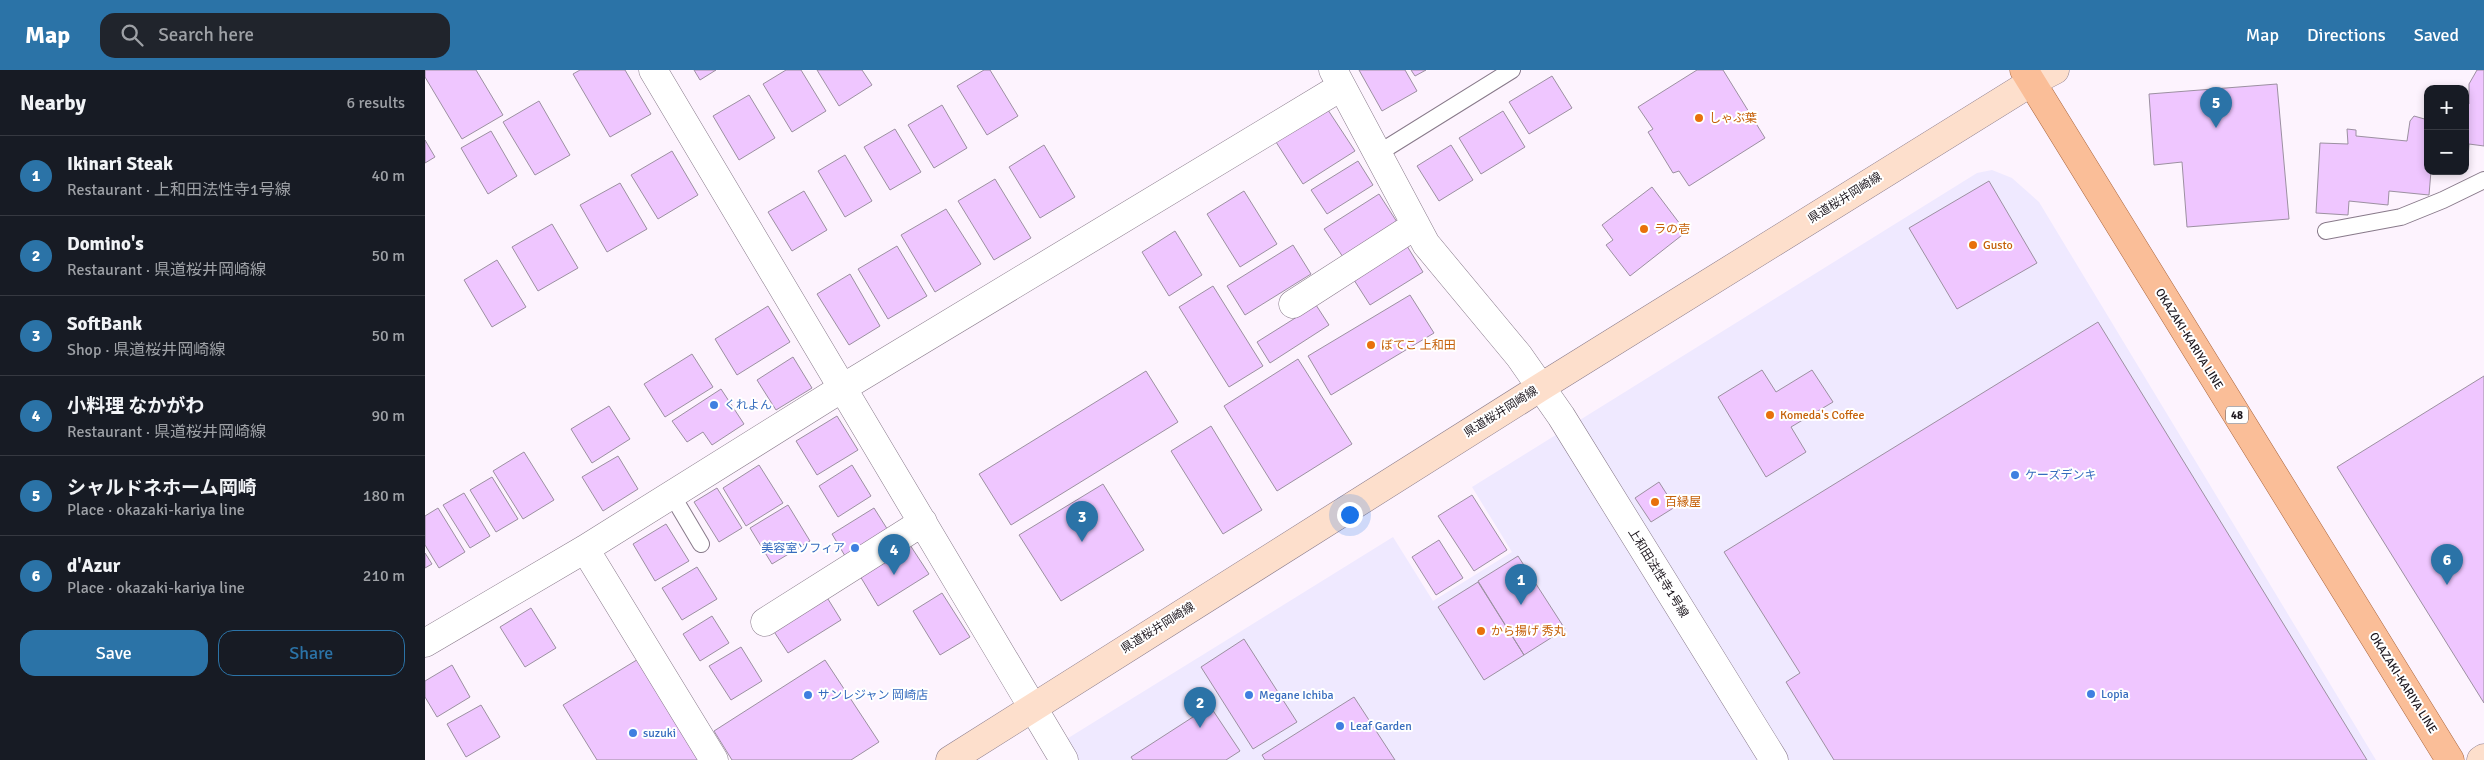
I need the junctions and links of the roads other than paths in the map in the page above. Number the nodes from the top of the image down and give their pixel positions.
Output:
1 (653, 70) edge
2 (1512, 70) edge
3 (2037, 74) edge
4 (1337, 78) edge
5 (1377, 154) junction
6 (2484, 180) edge
7 (1416, 225) junction
8 (2326, 231) dead end
9 (1293, 304) dead end
10 (844, 387) junction
11 (1541, 387) junction
12 (672, 495) junction
13 (923, 522) junction
14 (701, 544) dead end
15 (585, 549) junction
16 (765, 622) dead end
17 (425, 643) edge
18 (1032, 708) junction
19 (714, 760) edge
20 (950, 760) edge
21 (1065, 760) edge
22 (1774, 760) edge
23 (2451, 760) edge

1 - 10 street
2 - 5 lane
3 - 11 main road, 県道桜井岡崎線
3 - 23 main road, OKAZAKI-KARIYA LINE / 48
4 - 5 street, 上和田法性寺1号線
4 - 10 street
5 - 7 street, 上和田法性寺1号線
6 - 8 lane
7 - 9 street
7 - 11 street, 上和田法性寺1号線
10 - 12 street
10 - 13 street
11 - 18 main road, 県道桜井岡崎線
11 - 22 street, 上和田法性寺1号線
12 - 14 lane
12 - 15 street
13 - 16 street
13 - 18 street
15 - 17 street
15 - 19 street
18 - 20 main road, 県道桜井岡崎線
18 - 21 street

